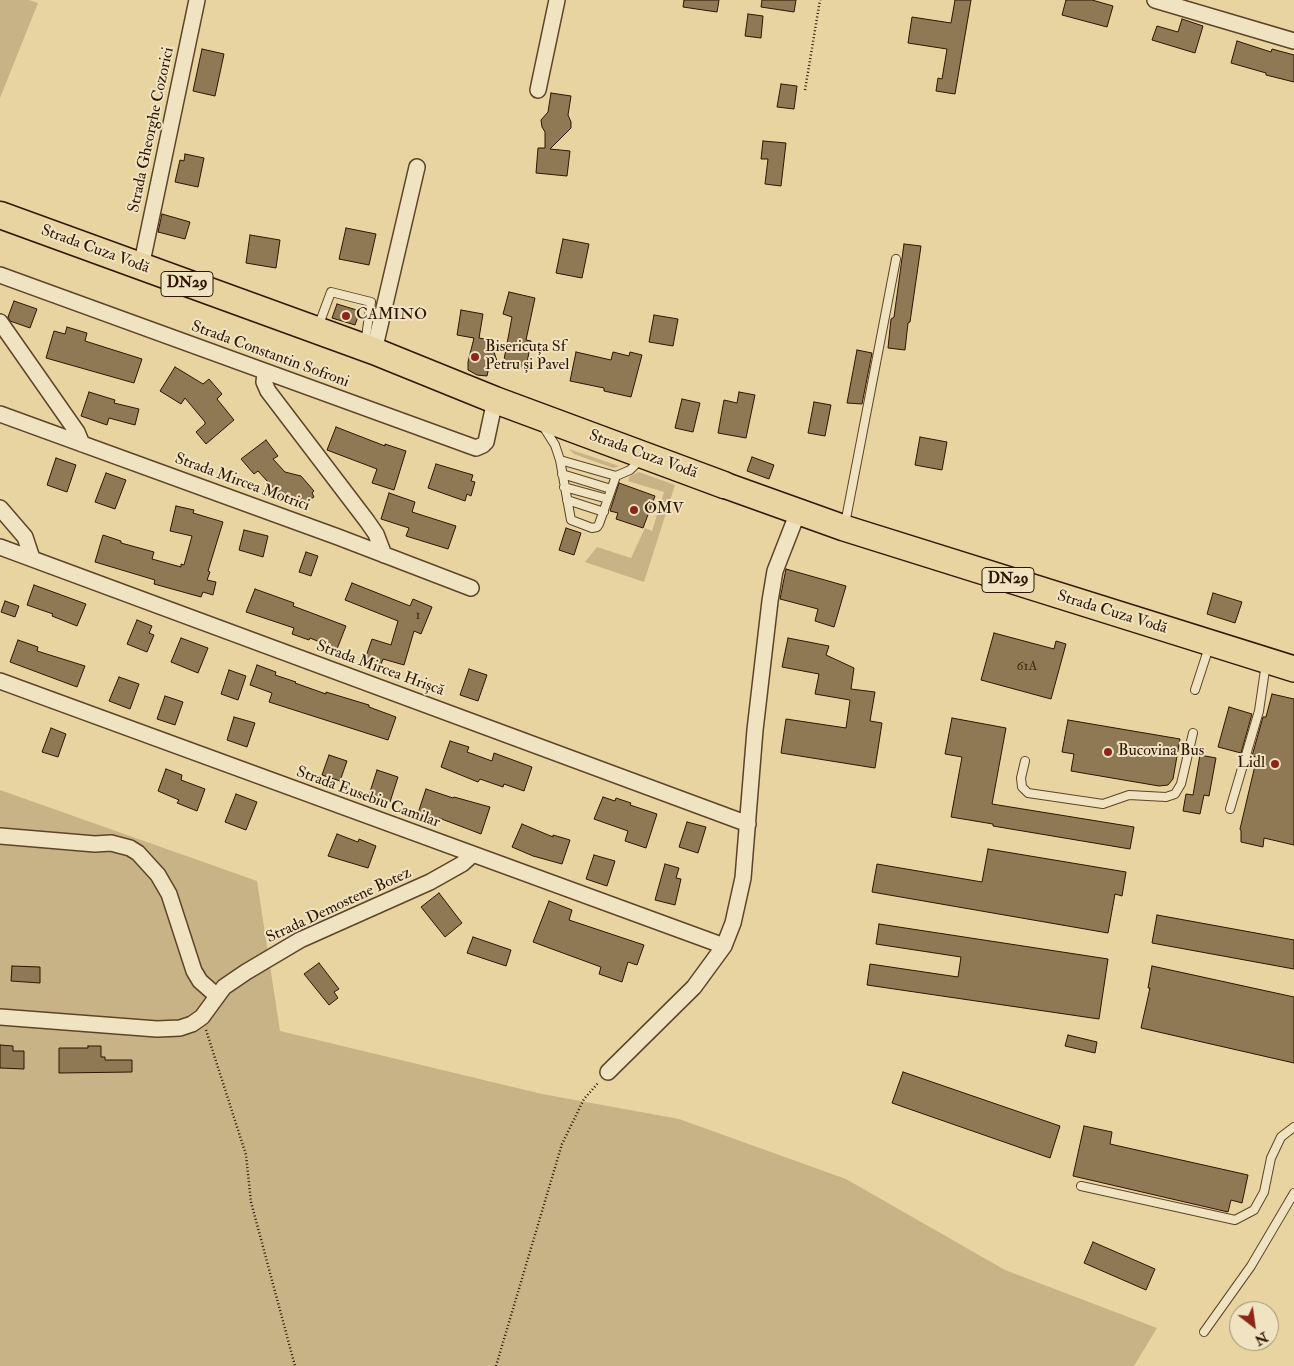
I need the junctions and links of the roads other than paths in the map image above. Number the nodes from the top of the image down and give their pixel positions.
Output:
1 (197, 0) edge
2 (557, 0) edge
3 (1155, 0) edge
4 (1294, 41) edge
5 (538, 90) dead end
6 (417, 167) dead end
7 (0, 215) edge
8 (896, 259) dead end
9 (141, 267) junction
10 (0, 275) edge
11 (0, 322) edge
12 (316, 330) junction
13 (369, 350) junction
14 (265, 372) junction
15 (495, 400) junction
16 (0, 414) edge
17 (534, 415) junction
18 (82, 444) junction
19 (642, 453) junction
20 (560, 460) junction
21 (562, 474) junction
22 (616, 476) junction
23 (724, 485) joint
24 (564, 487) junction
25 (611, 489) junction
26 (608, 499) junction
27 (567, 500) junction
28 (0, 508) edge
29 (604, 512) junction
30 (798, 512) junction
31 (844, 528) junction
32 (0, 547) edge
33 (384, 555) junction
34 (32, 558) junction
35 (471, 588) dead end
36 (1210, 644) junction
37 (1266, 661) junction
38 (1294, 670) edge
39 (0, 681) edge
40 (1194, 690) dead end
41 (1193, 734) dead end
42 (1025, 761) dead end
43 (1230, 809) dead end
44 (748, 824) junction
45 (0, 836) edge
46 (472, 855) junction
47 (724, 946) junction
48 (217, 996) junction
49 (0, 1017) edge
50 (608, 1072) road end
51 (1294, 1127) edge
52 (1080, 1186) dead end
53 (1294, 1193) edge
54 (1204, 1332) dead end

1 - 9 street, Strada Gheorghe Cozorici
2 - 5 street
3 - 4 street
6 - 13 street
7 - 9 highway, Strada Cuza Vodă / DN29
8 - 31 lane
9 - 12 highway, Strada Cuza Vodă / DN29
10 - 14 street, Strada Constantin Sofroni
11 - 18 street
12 - 13 highway, Strada Cuza Vodă / DN29
12 - 13 lane
13 - 15 highway, Strada Cuza Vodă / DN29
14 - 15 street, Strada Constantin Sofroni
14 - 33 street
15 - 17 highway, Strada Cuza Vodă / DN29
16 - 18 street, Strada Mircea Motrici
17 - 19 highway, Strada Cuza Vodă / DN29
17 - 20 lane
18 - 33 street, Strada Mircea Motrici
19 - 22 lane
19 - 23 highway, Strada Cuza Vodă / DN29
20 - 21 lane
20 - 22 lane
21 - 24 lane
21 - 25 lane
22 - 25 lane
23 - 30 main road, Strada Cuza Vodă / DN29
24 - 26 lane
24 - 27 lane
25 - 26 lane
26 - 29 lane
27 - 29 lane
27 - 29 lane
28 - 34 street
30 - 31 main road, Strada Cuza Vodă / DN29
30 - 44 street
31 - 36 main road, Strada Cuza Vodă / DN29
32 - 34 street, Strada Mircea Hrișcă
33 - 35 street, Strada Mircea Motrici
34 - 44 street, Strada Mircea Hrișcă
36 - 37 main road, Strada Cuza Vodă / DN29
36 - 40 lane
37 - 38 main road, Strada Cuza Vodă / DN29
37 - 43 lane
39 - 46 street, Strada Eusebiu Camilar
41 - 42 lane
44 - 47 street
45 - 48 street
46 - 47 street, Strada Eusebiu Camilar
46 - 48 street, Strada Demostene Botez
47 - 50 street
48 - 49 street, Strada Demostene Botez
51 - 52 lane
53 - 54 lane

